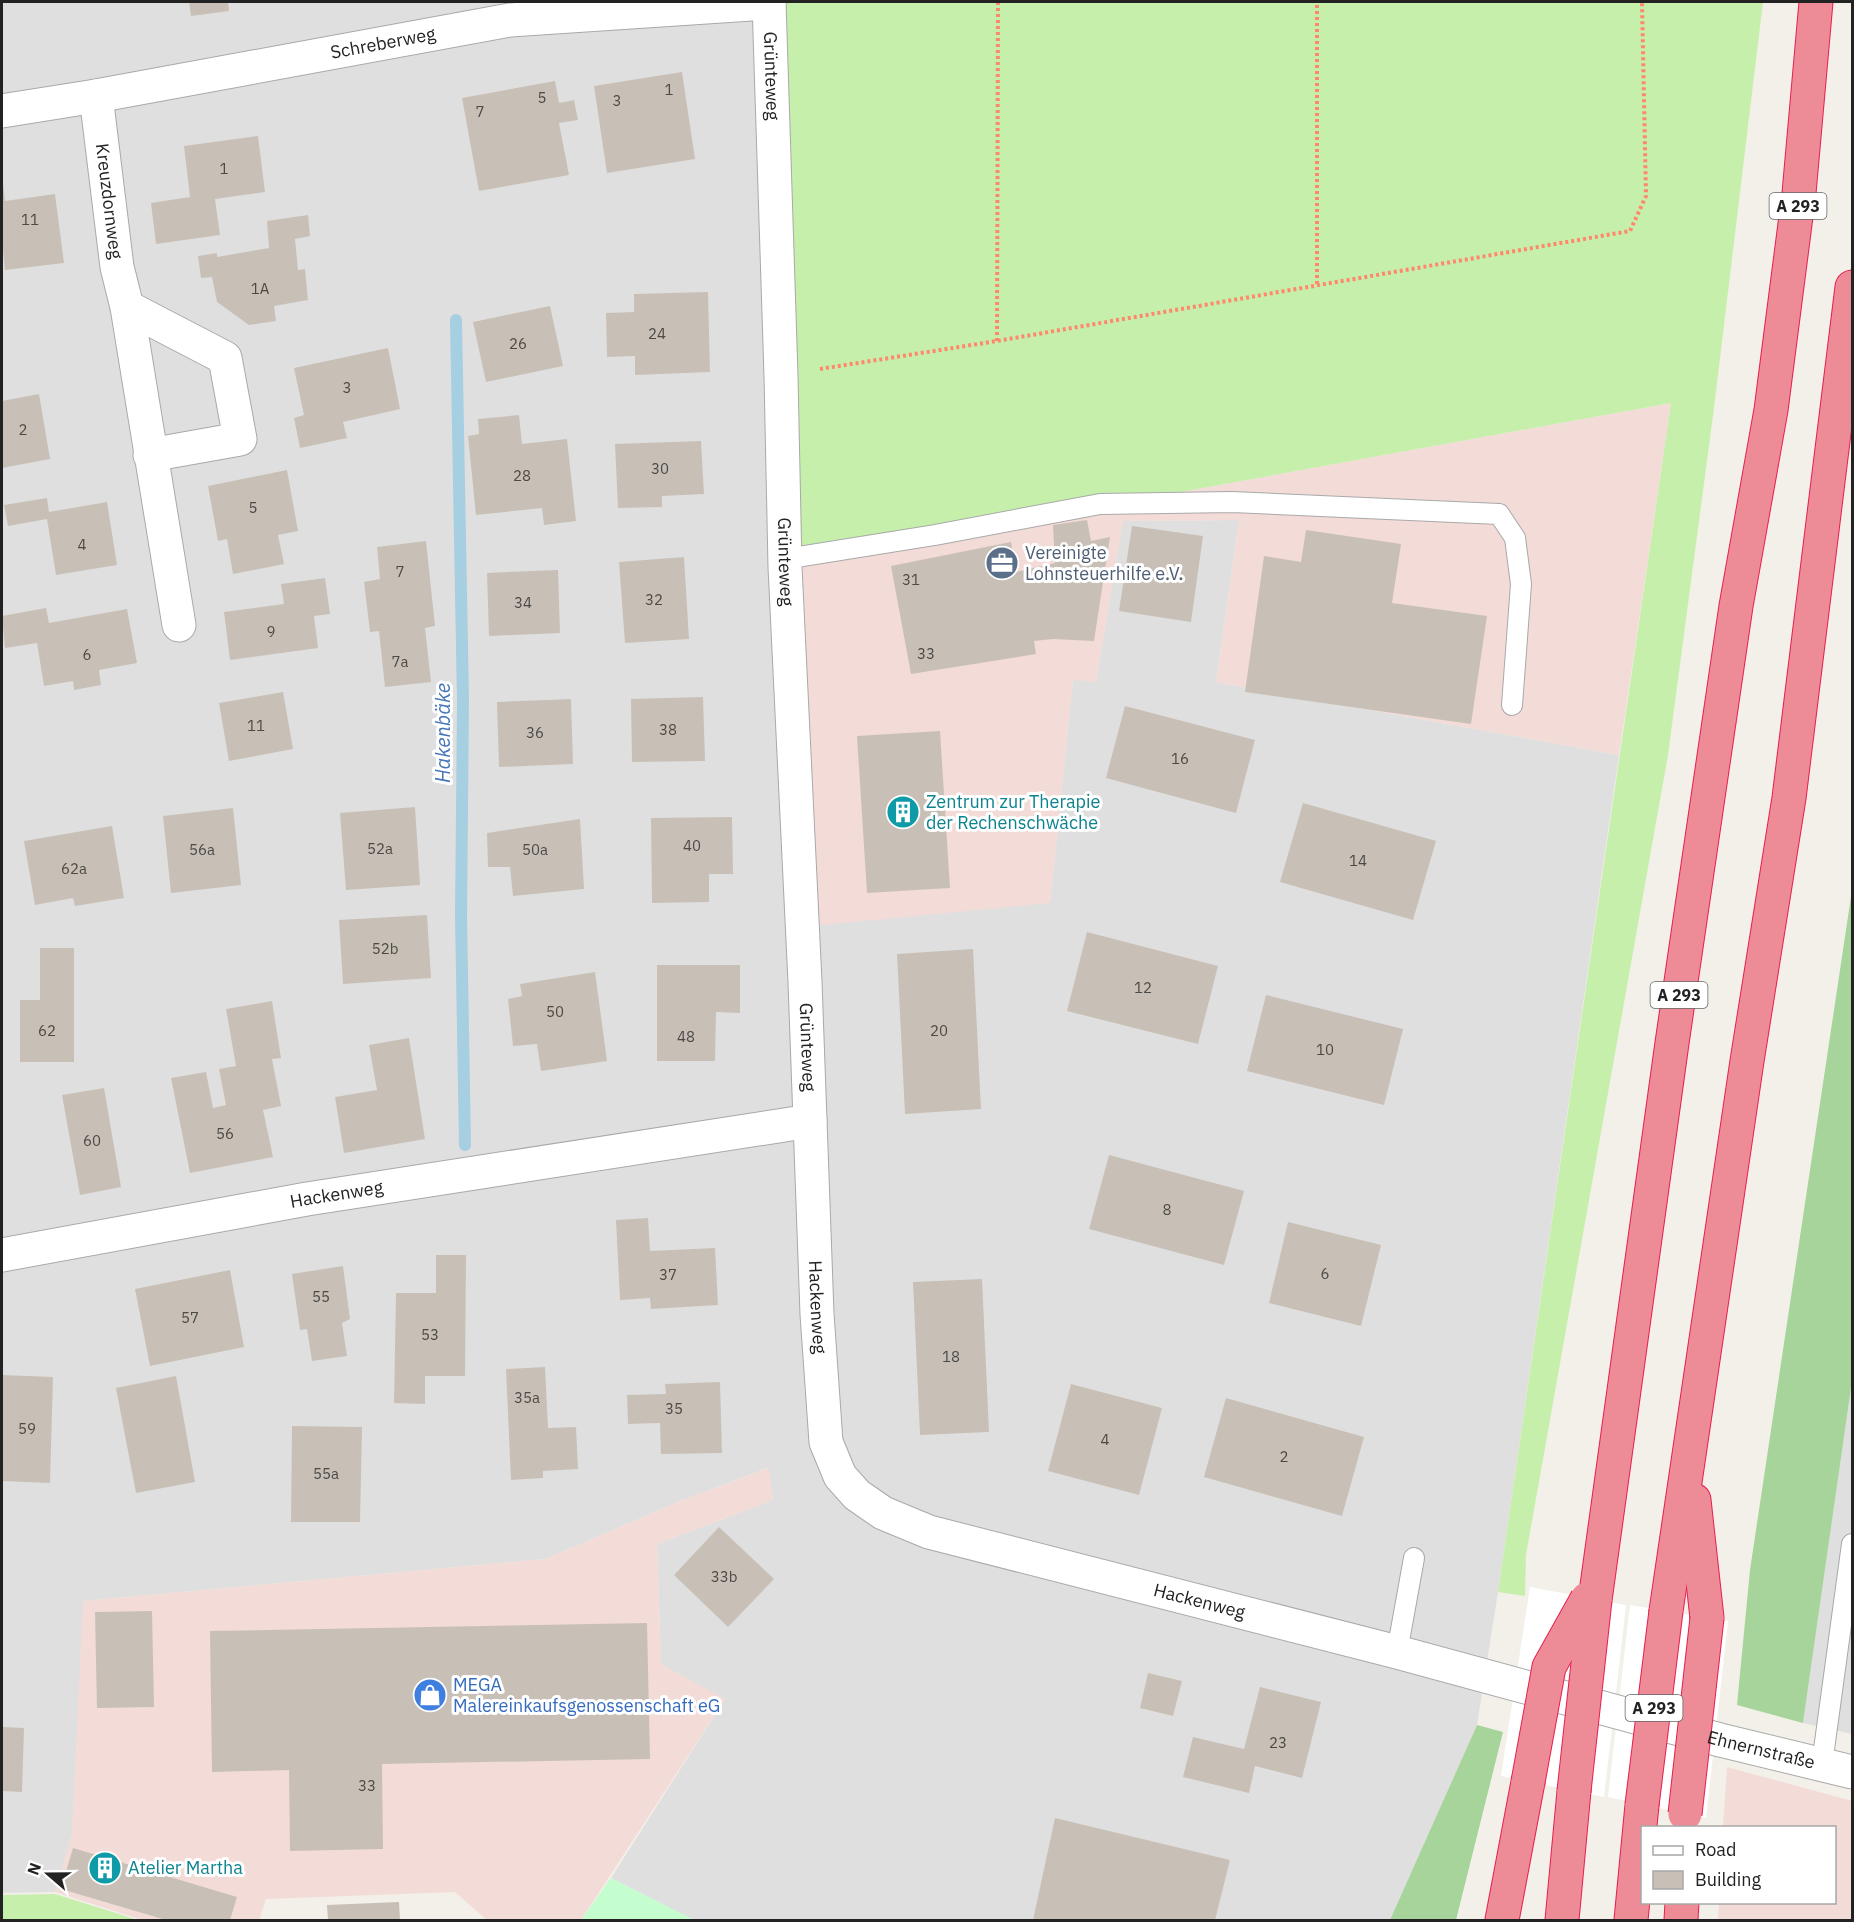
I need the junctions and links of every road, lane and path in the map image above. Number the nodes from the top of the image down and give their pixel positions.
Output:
1 (769, 2) edge
2 (998, 2) edge
3 (1317, 2) edge
4 (1642, 2) edge
5 (1816, 2) edge
6 (96, 96) junction
7 (2, 111) edge
8 (1317, 284) junction
9 (1852, 287) edge
10 (127, 307) junction
11 (997, 340) junction
12 (781, 376) junction
13 (150, 455) junction
14 (785, 559) junction
15 (179, 625) dead end
16 (1512, 705) dead end
17 (810, 1121) junction
18 (2, 1255) edge
19 (1689, 1453) junction
20 (1852, 1544) edge
21 (1414, 1558) dead end
22 (1593, 1594) junction
23 (1397, 1652) junction
24 (1634, 1716) joint
25 (1837, 1768) edge
26 (1685, 1821) edge
27 (1682, 1904) edge
28 (1502, 1920) edge
29 (1562, 1920) edge
30 (1631, 1920) edge
31 (1681, 1920) edge

1 - 6 street, Schreberweg
1 - 12 street, Grünteweg
2 - 11 path
3 - 8 path
4 - 8 path
5 - 22 highway, A 293
6 - 7 street, Schreberweg
6 - 10 street, Kreuzdornweg
8 - 11 path
9 - 19 highway, A 293
10 - 13 street, Kreuzdornweg
10 - 13 street
11 - 12 path
12 - 14 street, Grünteweg
13 - 15 street, Kreuzdornweg
14 - 16 lane
14 - 17 street, Grünteweg
17 - 18 street, Hackenweg
17 - 23 street, Hackenweg
19 - 26 highway, bridge
19 - 30 highway, A 293, bridge
20 - 25 lane
21 - 23 lane
22 - 28 highway, bridge
22 - 29 highway, A 293, bridge
23 - 24 street, Hackenweg
24 - 25 street, Ehnernstraße
27 - 31 highway

